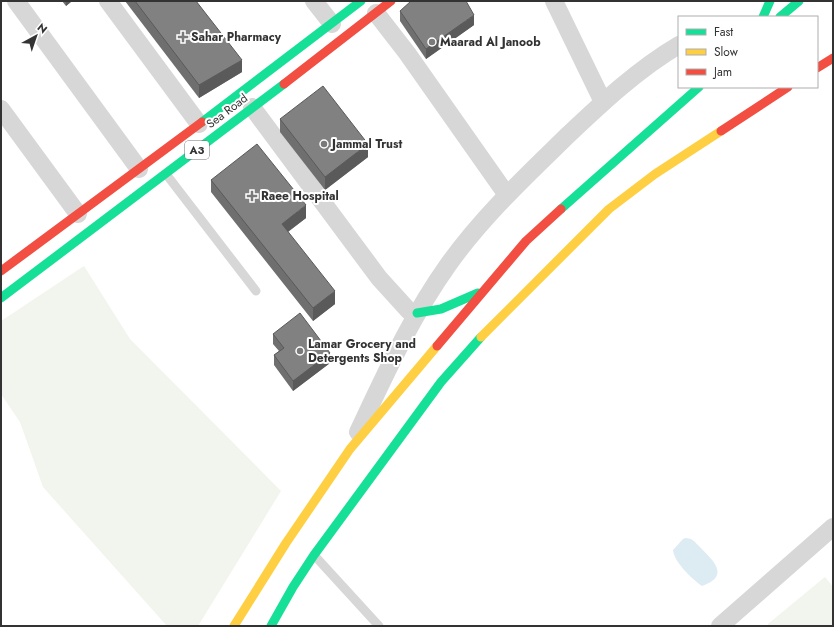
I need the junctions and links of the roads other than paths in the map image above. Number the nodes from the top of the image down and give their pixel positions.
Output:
1 (16, 1) edge
2 (108, 1) edge
3 (314, 1) edge
4 (361, 1) edge
5 (391, 1) edge
6 (554, 1) edge
7 (770, 1) edge
8 (799, 1) edge
9 (376, 13) junction
10 (763, 16) edge
11 (781, 16) edge
12 (332, 24) junction
13 (678, 45) edge
14 (833, 58) edge
15 (818, 67) edge
16 (698, 88) edge
17 (786, 88) edge
18 (603, 102) junction
19 (252, 107) junction
20 (1, 109) edge
21 (199, 124) junction
22 (138, 169) junction
23 (166, 174) junction
24 (507, 196) junction
25 (78, 214) junction
26 (1, 271) edge
27 (486, 288) junction
28 (256, 291) dead end
29 (1, 298) edge
30 (417, 314) junction
31 (350, 449) junction
32 (833, 527) edge
33 (314, 555) junction
34 (234, 626) edge
35 (271, 626) edge
36 (379, 626) edge
37 (720, 626) edge

1 - 22 street
2 - 21 street
3 - 12 street
4 - 12 main road, Sea Road / A3
5 - 9 main road, Sea Road / A3
6 - 18 street
7 - 10 main road
8 - 11 main road
9 - 19 main road, Sea Road / A3
9 - 24 street
12 - 21 main road, Sea Road / A3
13 - 18 street
14 - 15 main road
16 - 27 main road
17 - 33 main road
18 - 24 street
19 - 23 main road, Sea Road / A3
19 - 30 street
20 - 25 street
21 - 22 main road, Sea Road / A3
22 - 25 main road, Sea Road / A3
23 - 28 lane
23 - 29 main road, Sea Road / A3
24 - 30 street
25 - 26 main road, Sea Road / A3
27 - 30 main road
27 - 31 main road
30 - 31 street
31 - 34 main road
32 - 37 street
33 - 35 main road
33 - 36 lane

